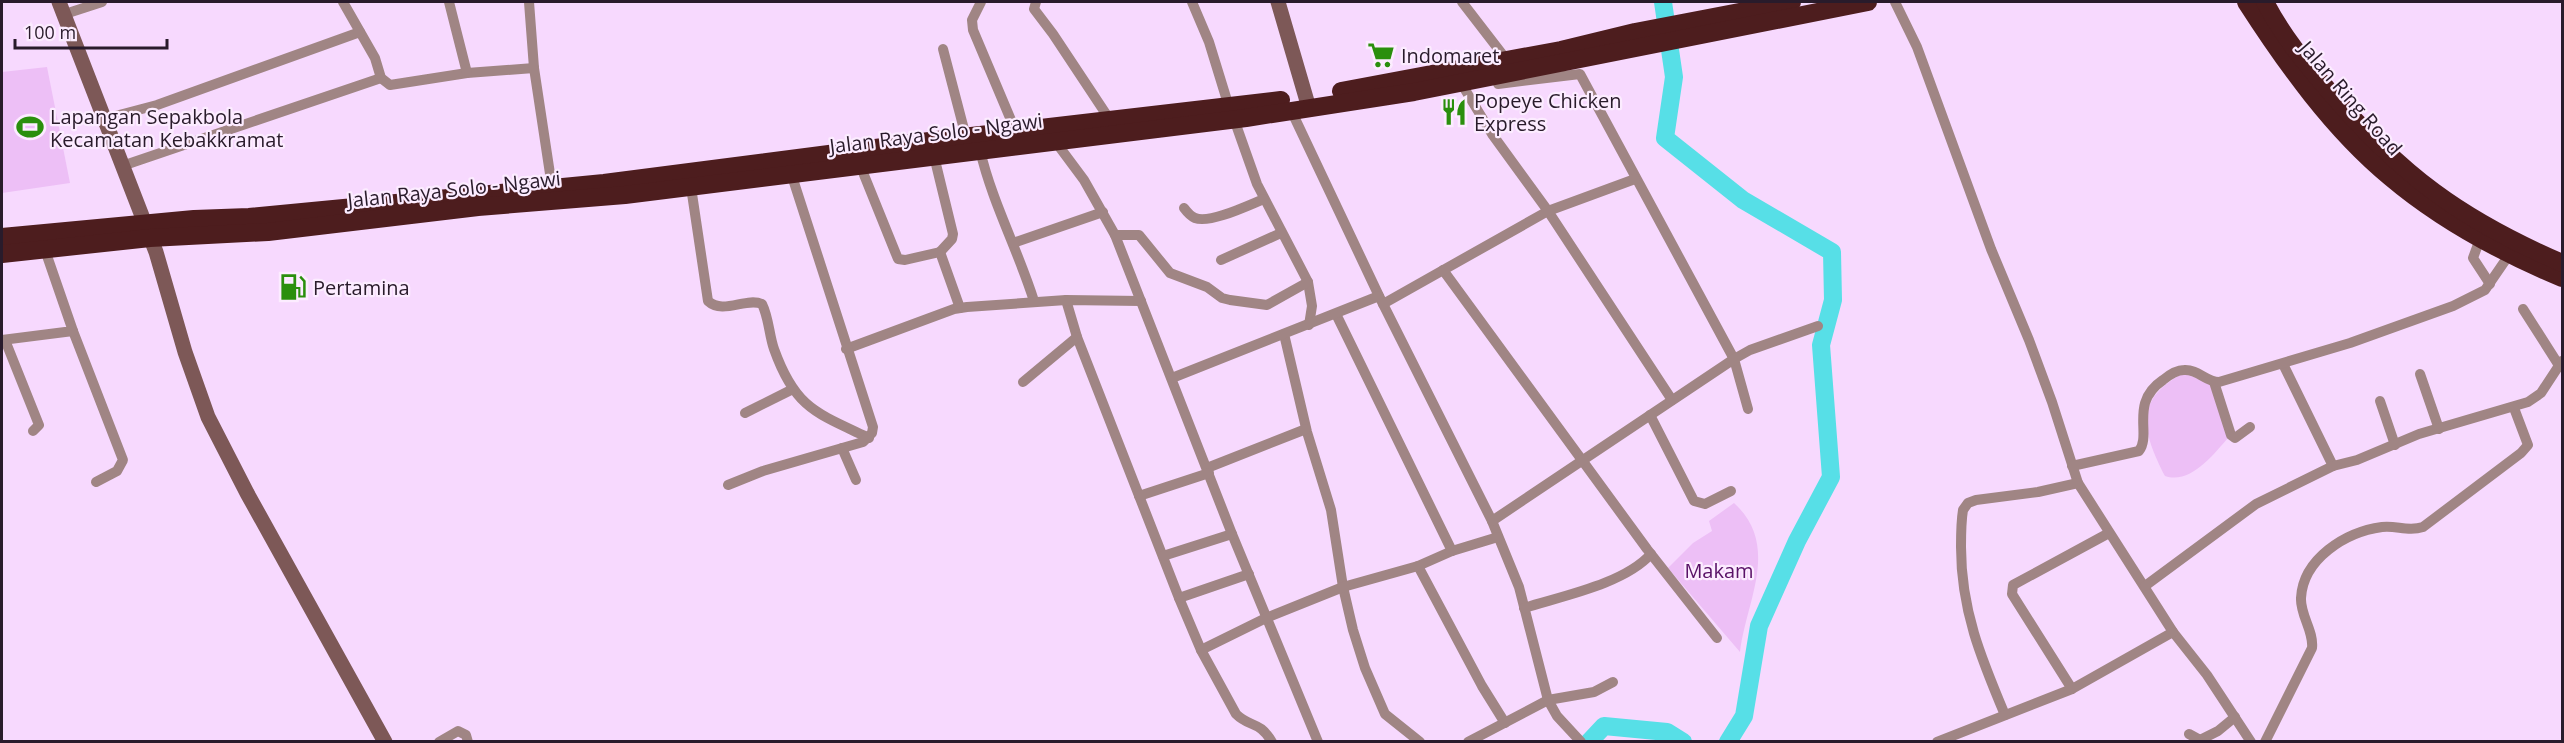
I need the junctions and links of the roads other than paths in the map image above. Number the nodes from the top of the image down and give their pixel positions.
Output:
1 (102, 2) edge
2 (343, 2) edge
3 (449, 2) edge
4 (529, 2) edge
5 (981, 2) edge
6 (1192, 2) edge
7 (1278, 2) edge
8 (1462, 2) edge
9 (1792, 2) edge
10 (1868, 2) edge
11 (1895, 2) edge
12 (2246, 2) edge
13 (2265, 2) edge
14 (1032, 4) edge
15 (62, 8) edge
16 (1695, 29) junction
17 (360, 32) junction
18 (1645, 38) junction
19 (943, 49) dead end
20 (1506, 59) junction
21 (534, 68) junction
22 (467, 73) junction
23 (381, 78) junction
24 (1463, 86) junction
25 (1298, 104) junction
26 (1232, 113) junction
27 (104, 119) junction
28 (1110, 120) junction
29 (1016, 132) junction
30 (966, 137) junction
31 (1055, 141) junction
32 (980, 150) junction
33 (934, 156) junction
34 (860, 165) junction
35 (122, 166) junction
36 (790, 173) junction
37 (1635, 178) junction
38 (552, 187) junction
39 (691, 187) junction
40 (1264, 199) junction
41 (1184, 208) dead end
42 (1103, 212) junction
43 (1548, 212) junction
44 (147, 231) junction
45 (1281, 233) junction
46 (1115, 234) junction
47 (2, 237) edge
48 (2480, 239) junction
49 (1013, 243) junction
50 (45, 250) junction
51 (940, 252) junction
52 (2, 254) edge
53 (2509, 255) junction
54 (1221, 260) dead end
55 (2562, 263) edge
56 (1443, 270) junction
57 (2562, 278) edge
58 (1308, 282) junction
59 (2490, 284) junction
60 (1066, 300) junction
61 (1381, 300) junction
62 (1034, 301) junction
63 (1141, 302) junction
64 (960, 308) junction
65 (2523, 309) dead end
66 (1336, 314) junction
67 (1309, 325) junction
68 (1818, 326) dead end
69 (74, 331) junction
70 (1284, 334) junction
71 (1077, 337) junction
72 (3, 340) edge
73 (846, 349) junction
74 (1734, 359) junction
75 (2283, 364) junction
76 (2561, 364) edge
77 (2420, 374) dead end
78 (1172, 378) junction
79 (1023, 382) dead end
80 (2214, 382) junction
81 (793, 389) junction
82 (1672, 400) junction
83 (2380, 401) dead end
84 (2514, 408) junction
85 (1748, 409) dead end
86 (745, 413) dead end
87 (1650, 415) junction
88 (2250, 427) dead end
89 (1306, 429) junction
90 (2439, 429) junction
91 (33, 431) dead end
92 (868, 438) junction
93 (2395, 445) junction
94 (842, 448) junction
95 (1583, 460) junction
96 (2072, 466) junction
97 (2333, 466) junction
98 (1208, 471) junction
99 (856, 480) dead end
100 (96, 482) dead end
101 (2078, 483) junction
102 (728, 485) dead end
103 (1731, 491) dead end
104 (1139, 496) junction
105 (1492, 521) junction
106 (2109, 533) junction
107 (1232, 534) junction
108 (1498, 537) junction
109 (1452, 551) junction
110 (1651, 554) junction
111 (1163, 556) junction
112 (1418, 566) junction
113 (1249, 574) junction
114 (2145, 586) junction
115 (1343, 587) junction
116 (1179, 598) junction
117 (1524, 608) junction
118 (1266, 618) junction
119 (2173, 632) junction
120 (1717, 638) dead end
121 (1201, 650) junction
122 (1613, 682) dead end
123 (2072, 689) junction
124 (1548, 700) junction
125 (2005, 715) junction
126 (2235, 717) junction
127 (1505, 723) junction
128 (2189, 734) dead end
129 (1578, 737) edge
130 (385, 741) edge
131 (440, 741) edge
132 (468, 741) edge
133 (1272, 741) edge
134 (1318, 741) edge
135 (1420, 741) edge
136 (1468, 741) edge
137 (1937, 741) edge
138 (2248, 741) edge
139 (2265, 741) edge

1 - 15 street
2 - 17 street
3 - 22 street
4 - 21 street
5 - 29 street
6 - 26 street
7 - 25 street
8 - 20 street
9 - 16 highway, Jalan Raya Solo - Ngawi
10 - 16 highway, Jalan Raya Solo - Ngawi
11 - 96 street
12 - 48 highway, Jalan Ring Road
13 - 55 highway, Jalan Ring Road
14 - 28 street
15 - 27 street
16 - 18 highway, Jalan Raya Solo - Ngawi
17 - 23 street
17 - 27 street
18 - 20 highway, Jalan Raya Solo - Ngawi
18 - 24 highway, Jalan Raya Solo - Ngawi
19 - 30 street
20 - 25 highway, Jalan Raya Solo - Ngawi
21 - 22 street
21 - 38 street
22 - 23 street
23 - 35 street
24 - 25 highway, Jalan Raya Solo - Ngawi
24 - 37 street
24 - 43 street
25 - 26 highway, Jalan Raya Solo - Ngawi
25 - 61 street
26 - 28 highway, Jalan Raya Solo - Ngawi
26 - 31 highway, Jalan Raya Solo - Ngawi
26 - 40 street
27 - 35 street
28 - 29 highway, Jalan Raya Solo - Ngawi
29 - 30 highway, Jalan Raya Solo - Ngawi
30 - 38 highway, Jalan Raya Solo - Ngawi
31 - 32 highway, Jalan Raya Solo - Ngawi
31 - 42 street
32 - 33 highway, Jalan Raya Solo - Ngawi
32 - 49 street
33 - 34 highway, Jalan Raya Solo - Ngawi
33 - 51 street
34 - 36 highway, Jalan Raya Solo - Ngawi
34 - 51 street
35 - 44 street
36 - 39 highway, Jalan Raya Solo - Ngawi
36 - 73 street
37 - 43 street
37 - 74 street
38 - 44 highway, Jalan Raya Solo - Ngawi
39 - 44 highway, Jalan Raya Solo - Ngawi
39 - 81 street
40 - 41 street
40 - 45 street
42 - 46 street
42 - 49 street
43 - 56 street
43 - 82 street
44 - 47 highway, Jalan Raya Solo - Ngawi
44 - 50 highway, Jalan Raya Solo - Ngawi
44 - 130 street
45 - 54 street
45 - 58 street
46 - 58 street
46 - 63 street
48 - 53 highway, Jalan Ring Road
48 - 59 street
49 - 62 street
50 - 52 highway, Jalan Raya Solo - Ngawi
50 - 69 street
51 - 64 street
53 - 57 highway, Jalan Ring Road
53 - 59 street
56 - 61 street
56 - 95 street
58 - 67 street
59 - 75 street
60 - 62 street
60 - 63 street
60 - 71 street
61 - 66 street
61 - 105 street
62 - 64 street
63 - 78 street
64 - 73 street
65 - 76 street
66 - 67 street
66 - 109 street
67 - 70 street
68 - 74 street
69 - 72 street
69 - 100 street
70 - 78 street
70 - 89 street
71 - 79 street
71 - 104 street
72 - 91 street
73 - 92 street
74 - 82 street
74 - 85 street
75 - 80 street
75 - 97 street
76 - 84 street
77 - 90 street
78 - 98 street
80 - 88 street
80 - 96 street
81 - 86 street
81 - 92 street
82 - 87 street
83 - 93 street
84 - 90 street
84 - 139 street
87 - 95 street
87 - 103 street
89 - 98 street
89 - 115 street
90 - 93 street
92 - 94 street
93 - 97 street
94 - 99 street
94 - 102 street
95 - 105 street
95 - 110 street
96 - 101 street
97 - 114 street
98 - 104 street
98 - 107 street
101 - 106 street
101 - 125 street
104 - 111 street
105 - 108 street
106 - 114 street
106 - 123 street
107 - 111 street
107 - 113 street
108 - 109 street
108 - 117 street
109 - 112 street
110 - 117 street
110 - 120 street
111 - 116 street
112 - 115 street
112 - 127 street
113 - 116 street
113 - 118 street
114 - 119 street
115 - 118 street
115 - 135 street
116 - 121 street
117 - 124 street
118 - 121 street
118 - 134 street
119 - 123 street
119 - 126 street
121 - 133 street
122 - 124 street
123 - 125 street
124 - 127 street
124 - 129 street
125 - 137 street
126 - 128 street
126 - 138 street
127 - 136 street
131 - 132 street

